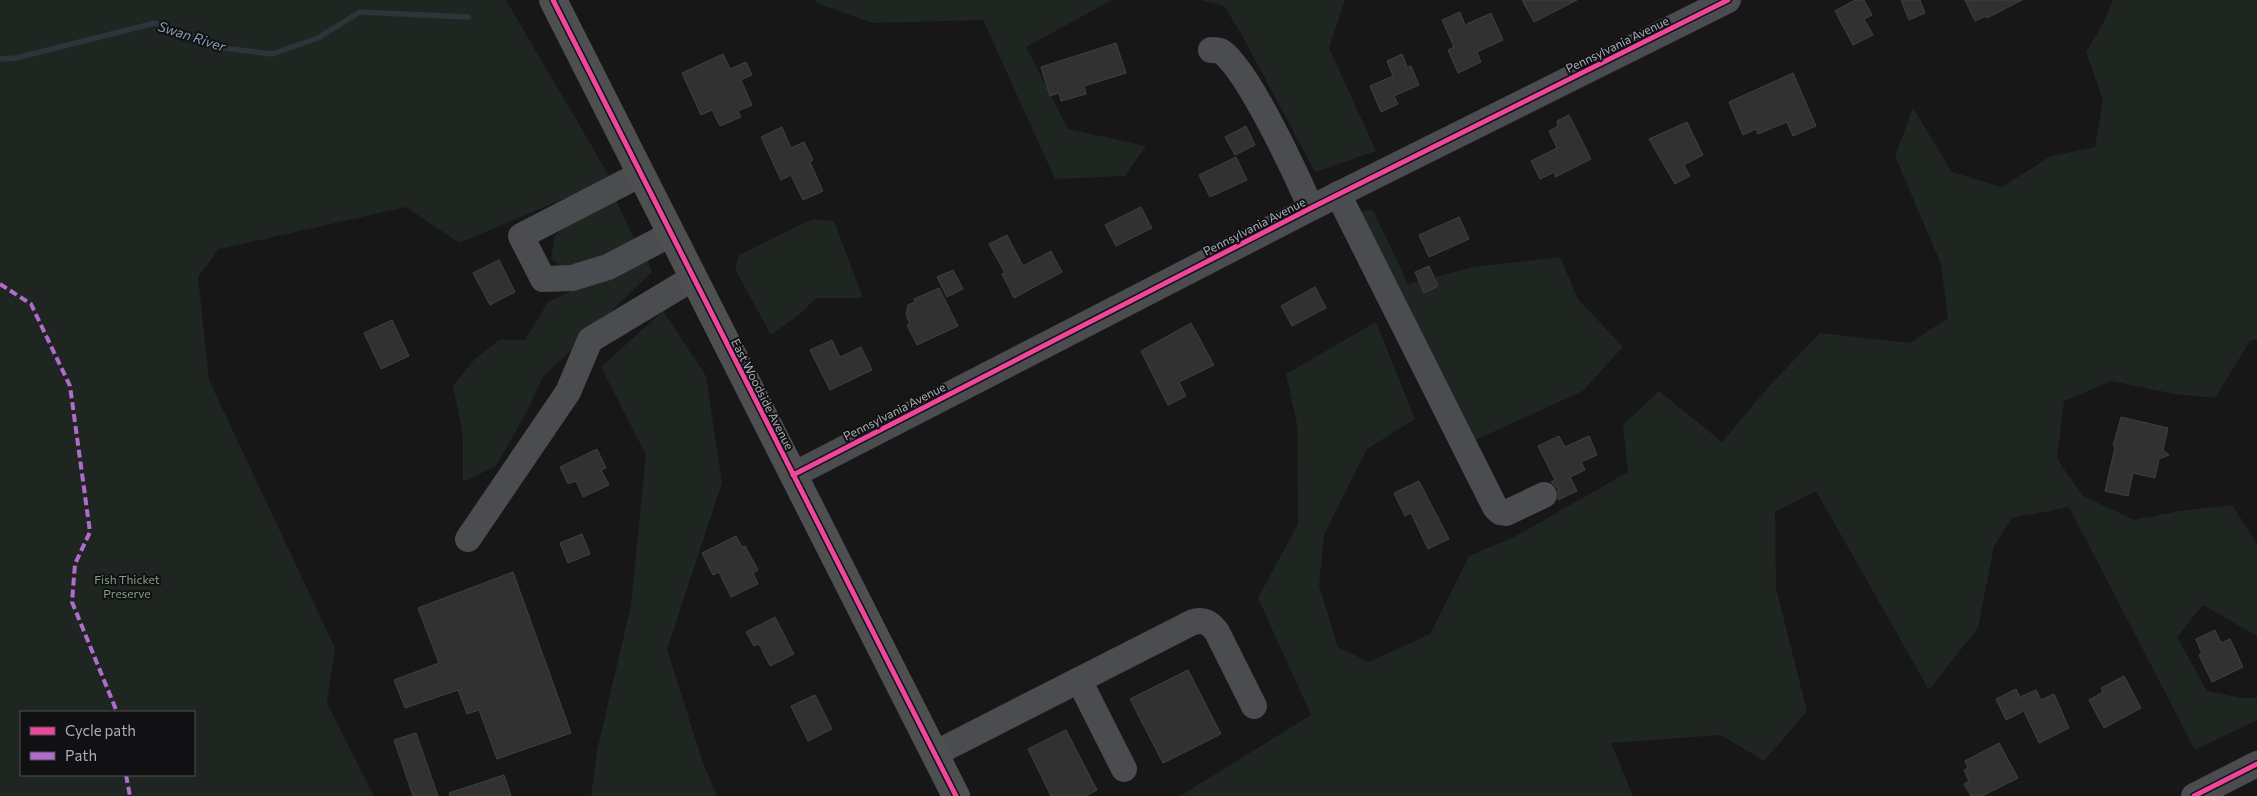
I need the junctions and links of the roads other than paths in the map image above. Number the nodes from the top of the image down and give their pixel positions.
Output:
1 (553, 0) edge
2 (1728, 0) edge
3 (1211, 50) dead end
4 (641, 174) junction
5 (1338, 194) junction
6 (1311, 208) junction
7 (671, 234) junction
8 (693, 278) junction
9 (793, 475) junction
10 (1544, 495) dead end
11 (468, 539) dead end
12 (1079, 680) junction
13 (1254, 706) dead end
14 (934, 754) junction
15 (2257, 764) edge
16 (1124, 769) dead end
17 (956, 796) edge
18 (2194, 796) edge

1 - 4 main road, East Woodside Avenue
2 - 5 street, Pennsylvania Avenue
3 - 6 street
4 - 7 main road, East Woodside Avenue
4 - 7 street
5 - 6 street, Pennsylvania Avenue
5 - 10 street
6 - 9 street, Pennsylvania Avenue
7 - 8 main road, East Woodside Avenue
8 - 9 main road, East Woodside Avenue
8 - 11 street
9 - 14 main road, East Woodside Avenue
12 - 13 street
12 - 14 street
12 - 16 street
14 - 17 main road, East Woodside Avenue
15 - 18 street

